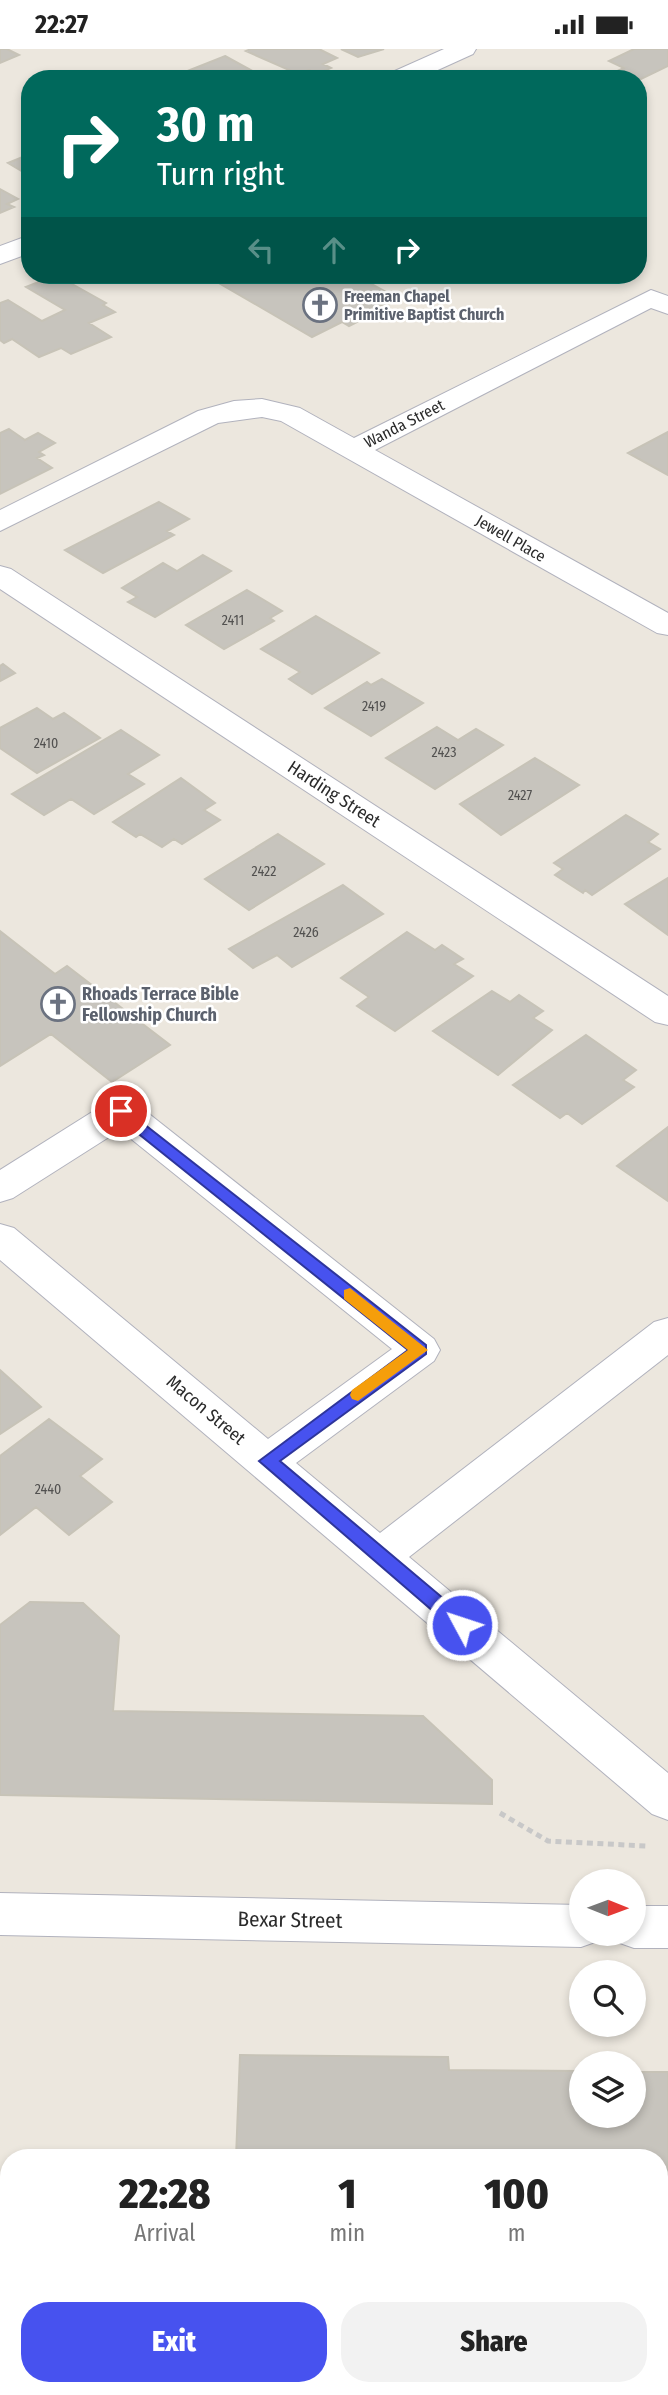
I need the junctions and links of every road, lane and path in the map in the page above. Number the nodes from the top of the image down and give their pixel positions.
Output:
1 (464, 49) edge
2 (417, 70) edge
3 (21, 247) edge
4 (0, 256) edge
5 (659, 302) edge
6 (354, 449) junction
7 (0, 522) edge
8 (0, 575) edge
9 (668, 627) edge
10 (668, 1013) edge
11 (0, 1188) edge
12 (0, 1238) edge
13 (668, 1333) edge
14 (268, 1461) junction
15 (380, 1556) junction
16 (668, 1800) edge
17 (500, 1814) dead end
18 (655, 1846) dead end
19 (1, 1921) edge
20 (569, 1926) edge
21 (646, 1927) edge
22 (668, 1927) edge

1 - 2 street
3 - 4 street
5 - 6 street, Wanda Street
6 - 7 street, Wanda Street
6 - 9 street, Jewell Place
8 - 10 street, Harding Street
11 - 14 street
12 - 14 street, Macon Street
13 - 15 street
14 - 15 street, Macon Street
15 - 16 street, Macon Street
17 - 18 path
19 - 20 street, Bexar Street
21 - 22 street

